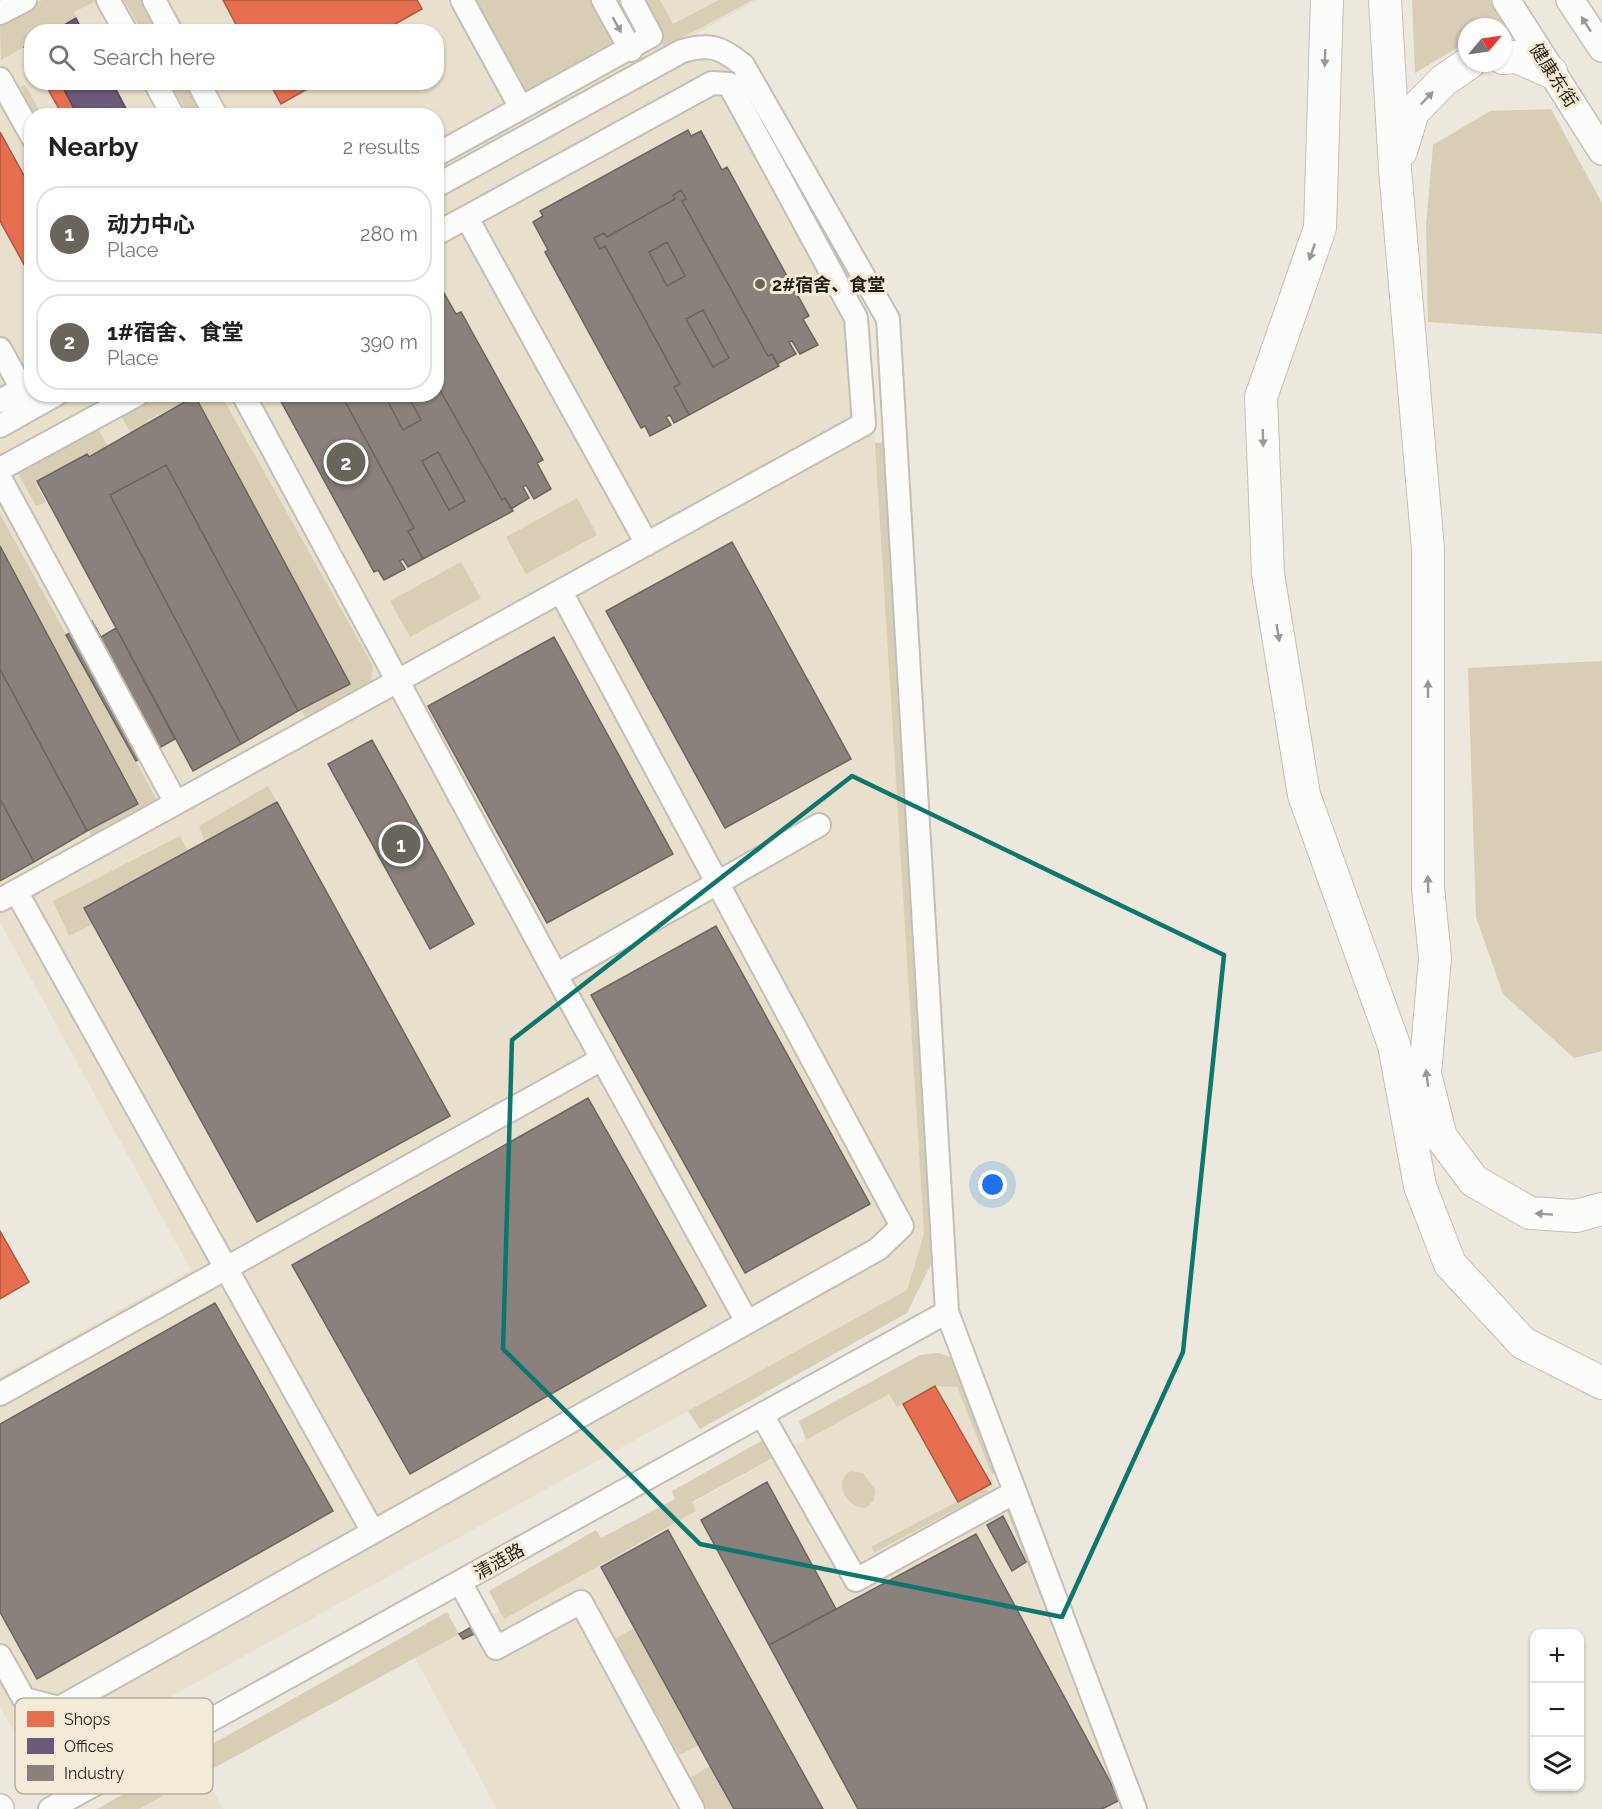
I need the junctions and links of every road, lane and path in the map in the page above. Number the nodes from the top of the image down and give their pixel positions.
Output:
1 (25, 0) edge
2 (108, 0) edge
3 (154, 0) edge
4 (462, 0) edge
5 (603, 0) edge
6 (632, 0) edge
7 (1327, 0) edge
8 (1386, 0) edge
9 (1506, 0) edge
10 (1570, 0) edge
11 (0, 13) edge
12 (122, 24) edge
13 (167, 24) edge
14 (1602, 48) edge
15 (630, 50) junction
16 (1512, 57) edge
17 (1458, 71) edge
18 (1551, 72) junction
19 (0, 79) edge
20 (159, 90) edge
21 (202, 90) edge
22 (169, 108) edge
23 (212, 108) edge
24 (521, 108) junction
25 (24, 122) edge
26 (444, 150) edge
27 (1602, 151) edge
28 (1395, 169) junction
29 (444, 182) edge
30 (467, 218) junction
31 (444, 230) edge
32 (0, 349) edge
33 (24, 382) edge
34 (24, 388) edge
35 (0, 401) edge
36 (43, 402) edge
37 (123, 402) edge
38 (247, 402) edge
39 (0, 426) edge
40 (0, 469) edge
41 (0, 478) edge
42 (647, 544) junction
43 (561, 592) junction
44 (397, 683) junction
45 (176, 804) junction
46 (819, 825) dead end
47 (717, 883) junction
48 (8, 895) edge
49 (556, 975) junction
50 (602, 1059) junction
51 (1602, 1209) edge
52 (227, 1269) junction
53 (947, 1312) junction
54 (747, 1322) junction
55 (1602, 1383) edge
56 (0, 1394) edge
57 (762, 1415) junction
58 (1015, 1492) junction
59 (373, 1532) junction
60 (460, 1582) junction
61 (0, 1656) edge
62 (23, 1698) edge
63 (77, 1698) edge
64 (213, 1719) edge
65 (77, 1794) edge
66 (50, 1809) edge
67 (693, 1809) edge
68 (1135, 1809) edge

1 - 11 street
2 - 12 street
3 - 13 street
4 - 24 street
5 -> 15 street
6 - 15 street
7 -> 55 highway
8 - 28 highway
9 - 18 main road, 健康东街
14 -> 10 main road
15 - 24 street
16 - 18 highway
28 -> 17 highway
18 - 27 main road, 健康东街
19 - 25 street
20 - 22 street
21 - 23 street
24 - 26 street
51 -> 28 highway
29 - 53 street
30 - 31 street
30 - 42 street
30 - 42 street
32 - 33 street
34 - 35 street
36 - 39 street
37 - 40 street
38 - 44 street
41 - 45 street
42 - 43 street
43 - 44 street
43 - 47 street
44 - 45 street
44 - 49 street
45 - 48 street
46 - 47 street
47 - 49 street
47 - 54 street
48 - 52 street
49 - 50 street
50 - 52 street
50 - 54 street
52 - 56 street
52 - 59 street
53 - 57 street, 清涟路
53 - 58 street
54 - 59 street
57 - 58 street
57 - 60 street, 清涟路
58 - 68 street
59 - 63 street
60 - 64 street, 清涟路
60 - 67 street
61 - 62 street
65 - 66 street, 清涟路

